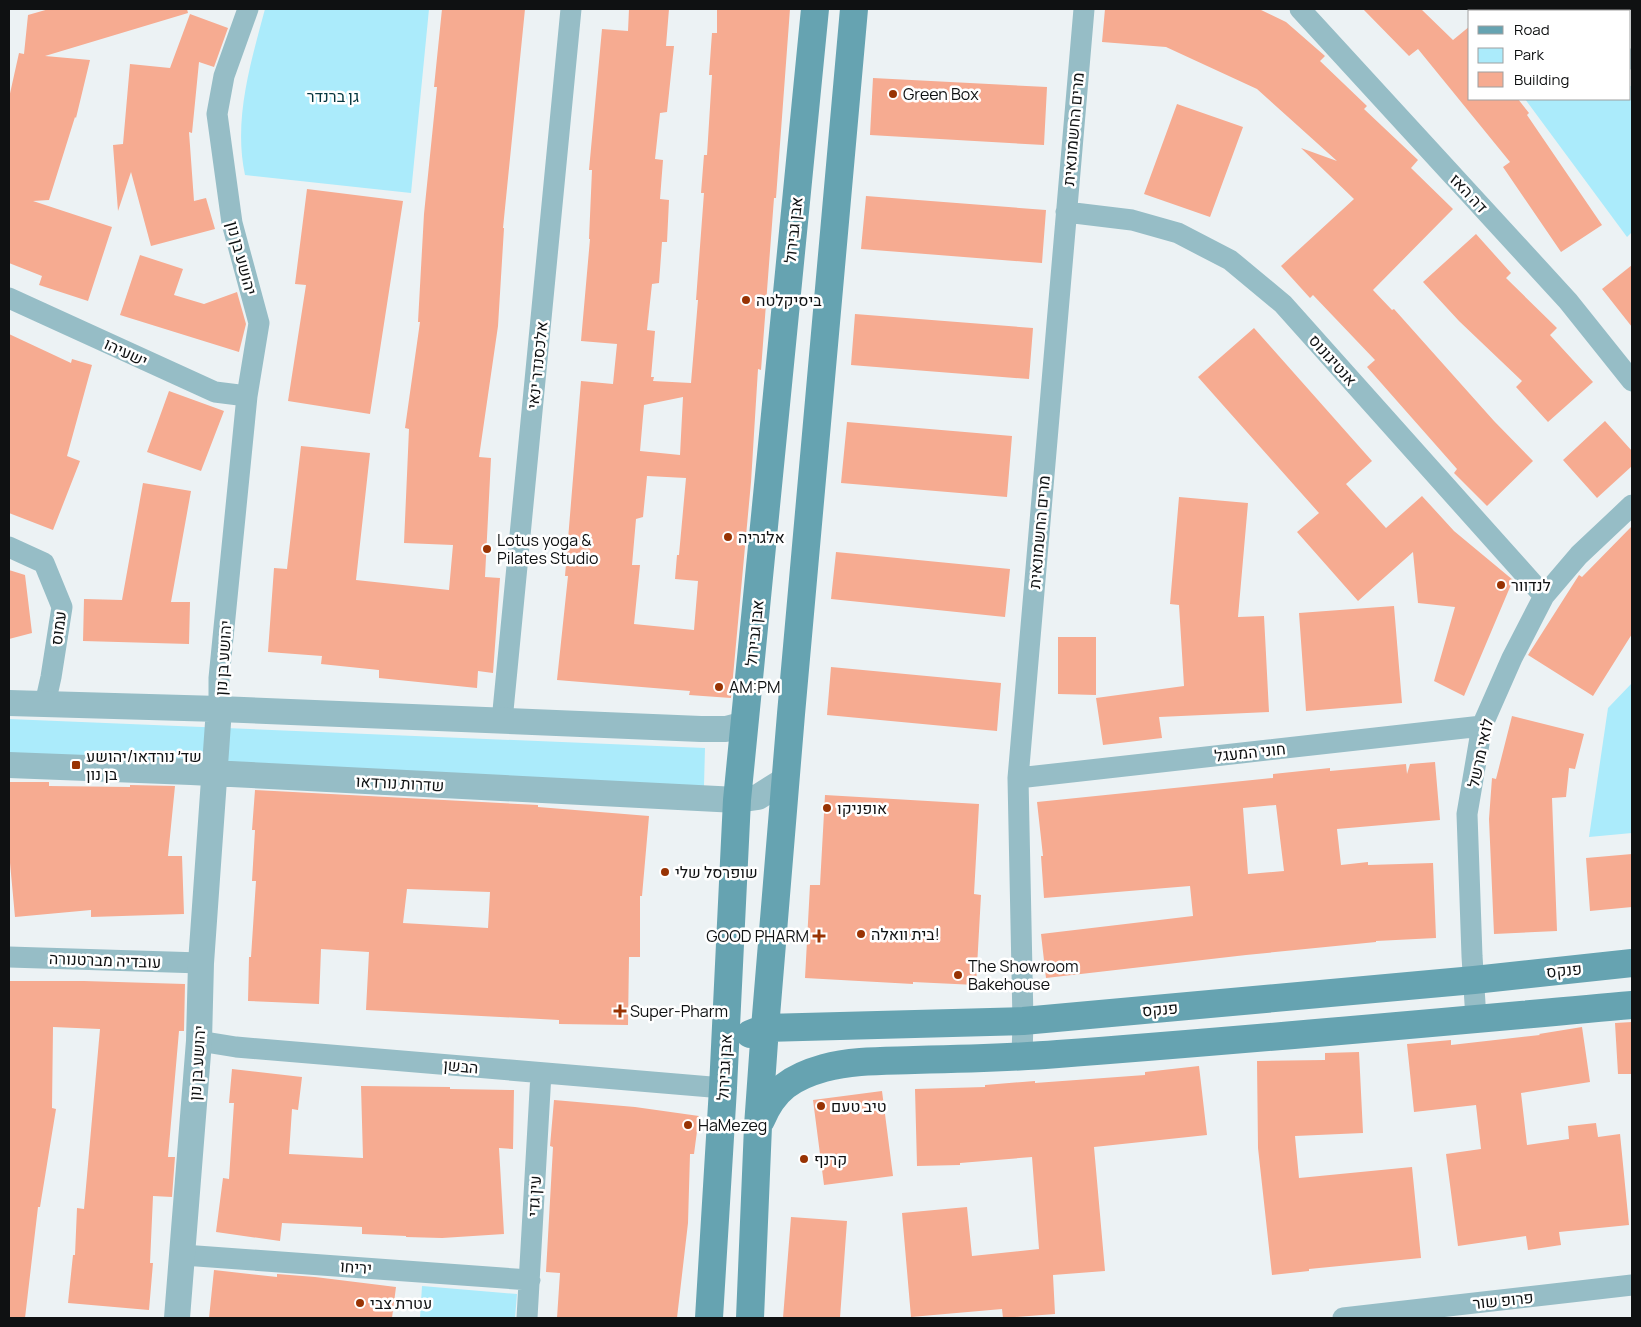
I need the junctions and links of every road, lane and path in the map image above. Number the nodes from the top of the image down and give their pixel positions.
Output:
1 (248, 9) edge
2 (571, 9) edge
3 (815, 9) edge
4 (854, 9) edge
5 (1084, 9) edge
6 (1300, 9) edge
7 (1066, 212) junction
8 (9, 298) edge
9 (1632, 381) edge
10 (247, 396) junction
11 (1632, 505) edge
12 (9, 547) edge
13 (1544, 596) junction
14 (9, 703) edge
15 (44, 704) junction
16 (220, 709) junction
17 (502, 722) junction
18 (745, 724) junction
19 (1482, 726) junction
20 (9, 765) edge
21 (215, 773) junction
22 (1018, 778) junction
23 (785, 780) junction
24 (737, 800) junction
25 (9, 957) edge
26 (201, 963) junction
27 (1632, 963) edge
28 (1474, 980) junction
29 (1632, 1005) edge
30 (1476, 1019) junction
31 (1023, 1021) junction
32 (765, 1028) junction
33 (199, 1041) junction
34 (1022, 1057) junction
35 (541, 1073) junction
36 (723, 1088) junction
37 (758, 1126) junction
38 (183, 1255) junction
39 (530, 1280) junction
40 (1632, 1286) edge
41 (177, 1318) edge
42 (527, 1318) edge
43 (709, 1318) edge
44 (750, 1318) edge
45 (1343, 1318) edge

1 - 10 street, יהושע בן נון
2 - 17 street, אלכסנדר ינאי
3 - 18 main road, אבן גבירול
4 - 23 main road
5 - 7 street, מרים החשמונאית
6 - 9 street, דה האז
7 - 13 street, אנטיגונוס
7 - 22 street, מרים החשמונאית
8 - 10 street, ישעיהו
10 - 16 street, יהושע בן נון
11 - 13 street, לואי מרשל
12 - 15 street, עמוס
13 - 19 street, לואי מרשל
14 - 15 street
15 - 16 street
16 - 17 street
16 - 21 street, יהושע בן נון
17 - 18 street
18 - 24 main road, אבן גבירול
19 - 22 street, חוני המעגל
19 - 28 street, לואי מרשל
20 - 21 street, שדרות נורדאו
21 - 24 street, שדרות נורדאו
21 - 26 street, יהושע בן נון
22 - 31 street, מרים החשמונאית
23 - 24 street, שדרות נורדאו
23 - 32 main road
24 - 36 main road, אבן גבירול
25 - 26 street, עובדיה מברטנורה
26 - 33 street, יהושע בן נון
27 - 28 main road, פנקס
28 - 30 street, לואי מרשל
28 - 31 main road, פנקס
29 - 30 main road
30 - 34 main road
31 - 32 main road, פנקס
31 - 34 street, מרים החשמונאית
32 - 36 main road, פנקס
32 - 37 main road
33 - 35 street, הבשן
33 - 38 street, יהושע בן נון
34 - 37 main road
35 - 36 street, הבשן
35 - 39 street, עין גדי
36 - 43 main road, אבן גבירול
37 - 44 main road
38 - 39 street, יריחו
38 - 41 street, יהושע בן נון
39 - 42 street, עין גדי
40 - 45 street, פרופ שור

